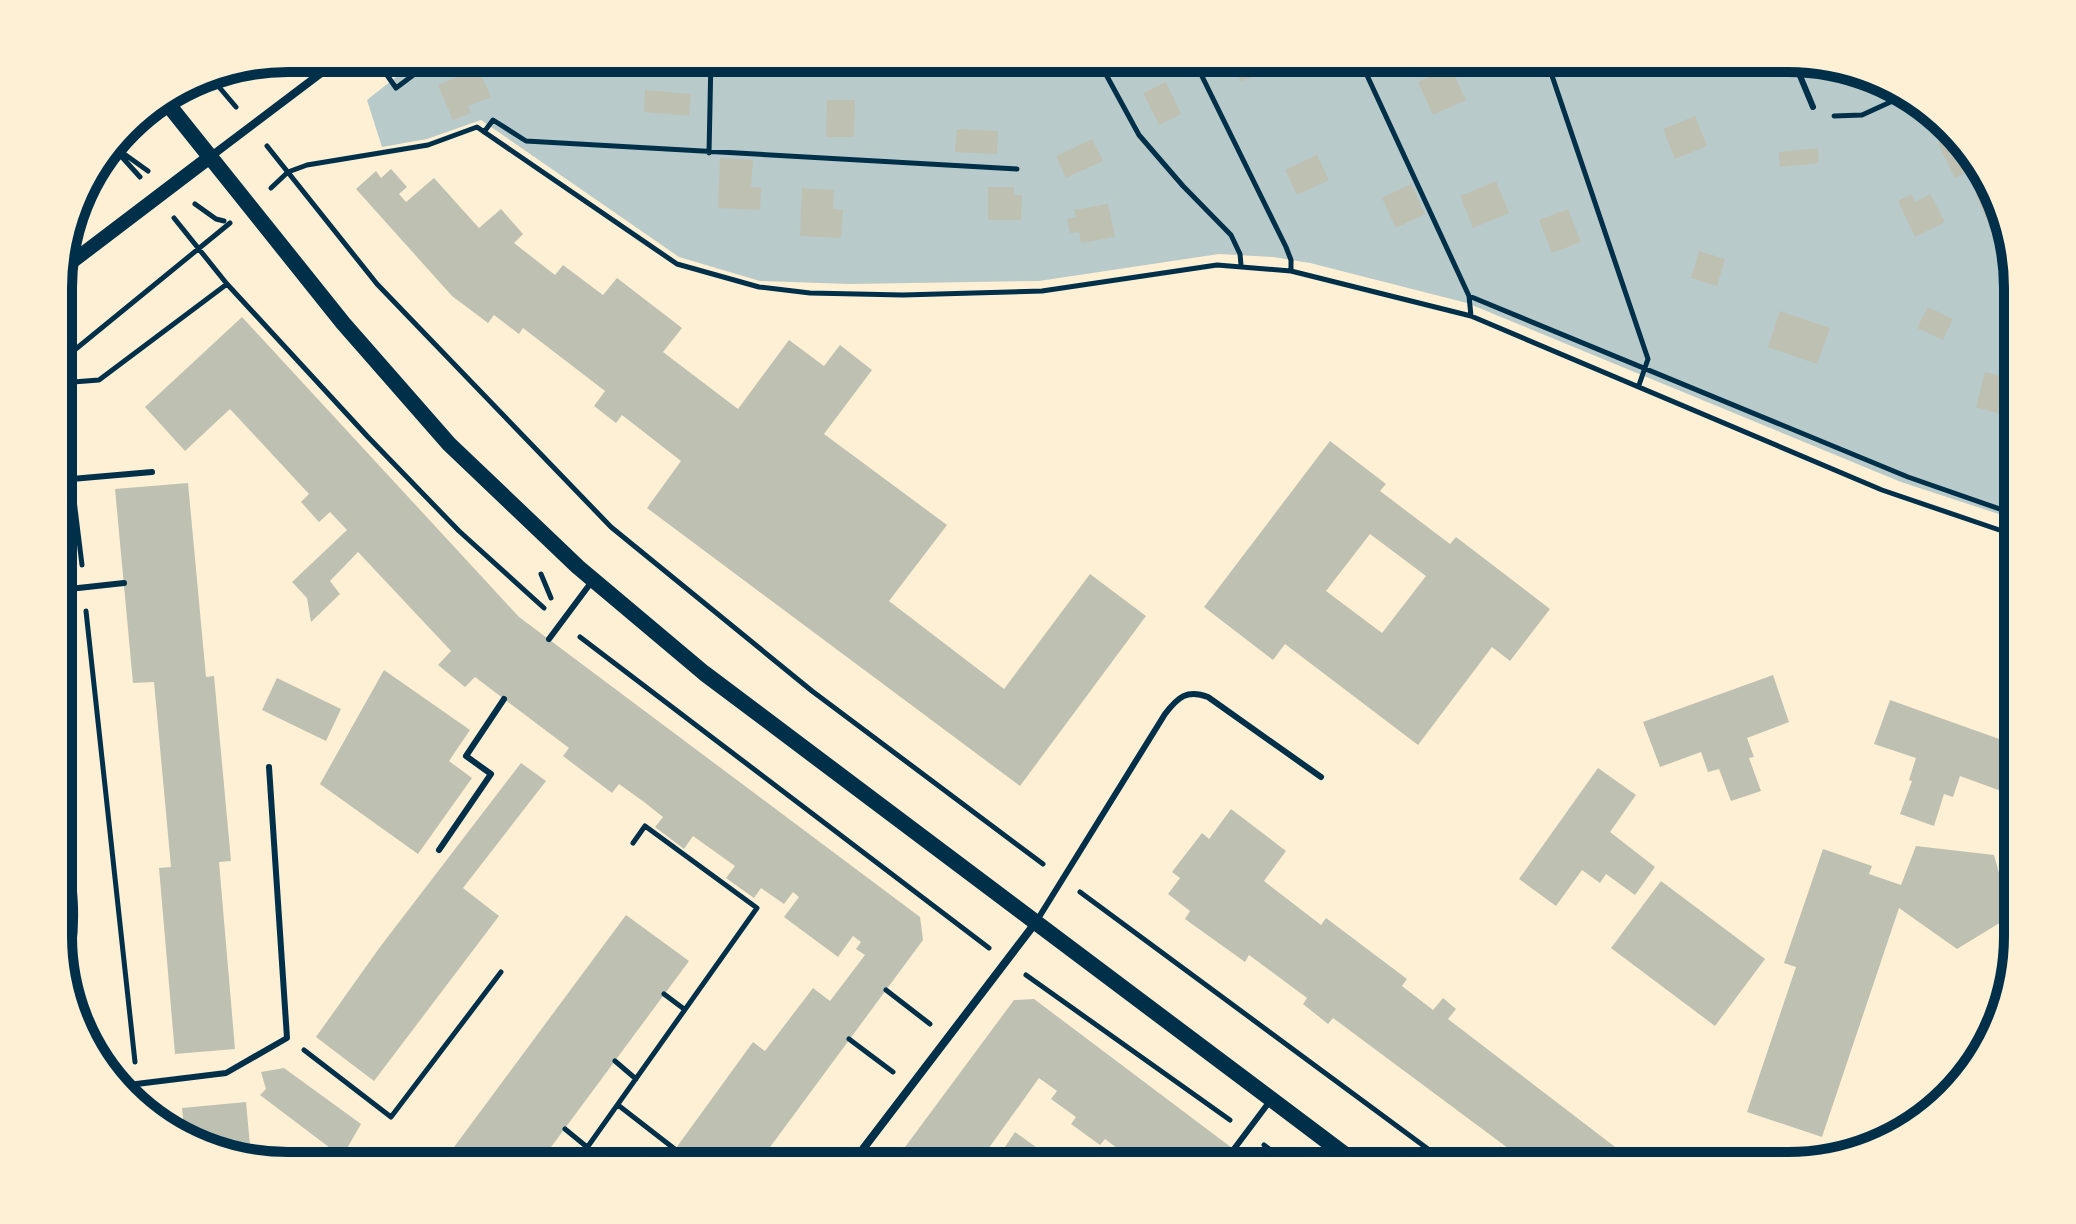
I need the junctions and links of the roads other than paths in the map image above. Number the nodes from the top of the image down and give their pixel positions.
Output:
1 (322, 72) edge
2 (1799, 73) edge
3 (170, 107) edge
4 (1813, 107) road end
5 (210, 157) junction
6 (74, 260) edge
7 (152, 472) dead end
8 (72, 479) edge
9 (593, 580) junction
10 (124, 583) dead end
11 (72, 589) edge
12 (549, 639) dead end
13 (504, 699) dead end
14 (269, 767) dead end
15 (1321, 777) dead end
16 (439, 850) dead end
17 (1036, 922) junction
18 (131, 1085) edge
19 (1272, 1099) junction
20 (1234, 1149) dead end
21 (861, 1152) edge
22 (1342, 1152) edge

1 - 5 street
2 - 4 lane
3 - 5 main road
5 - 6 street
5 - 9 main road
7 - 8 lane
9 - 12 lane
9 - 17 main road
10 - 11 lane
13 - 16 lane
14 - 18 lane
15 - 17 lane
17 - 19 main road
17 - 21 street
19 - 20 lane
19 - 22 main road

